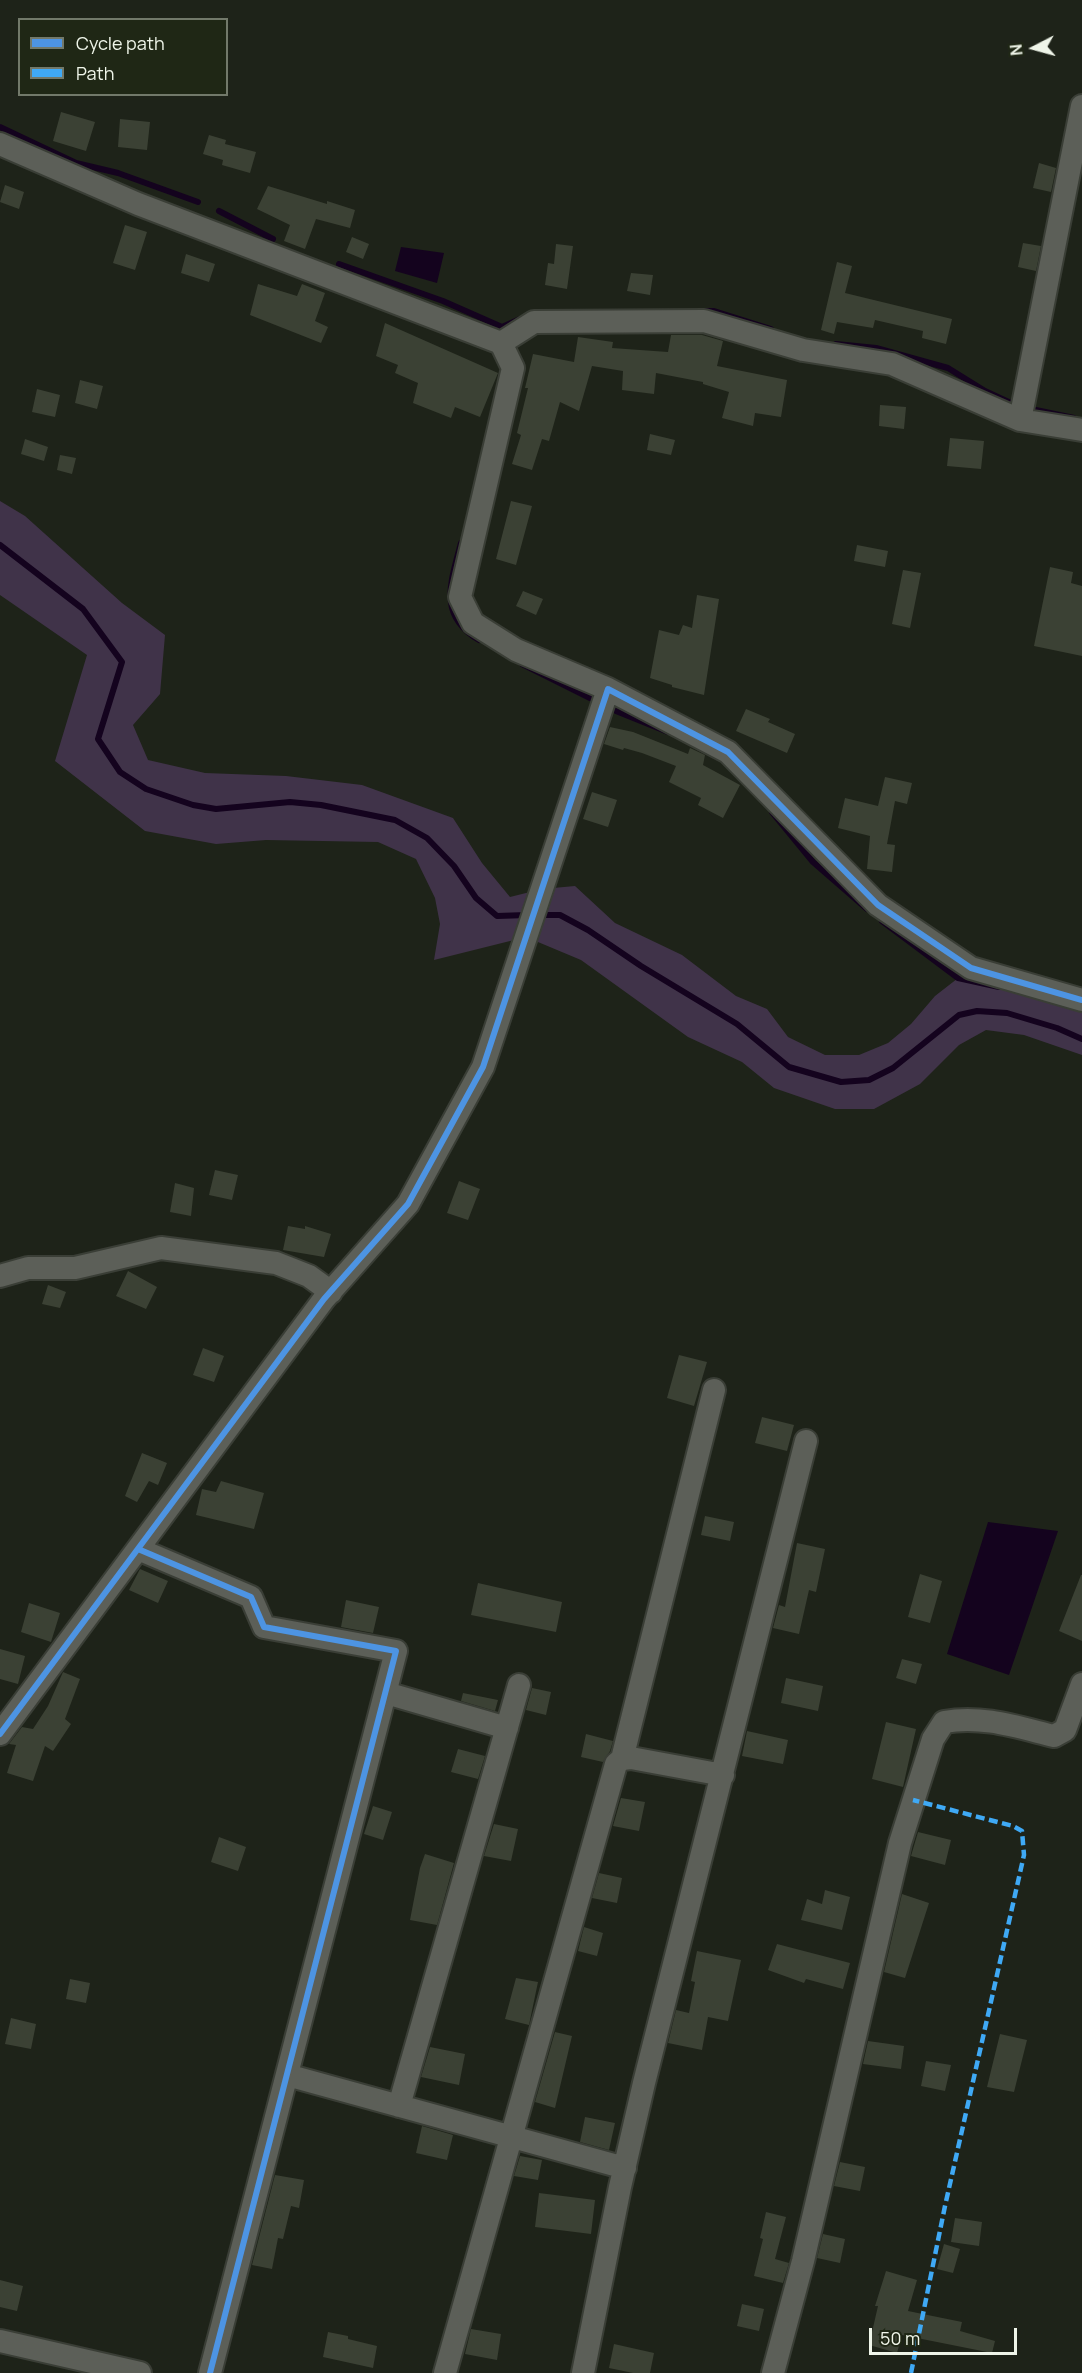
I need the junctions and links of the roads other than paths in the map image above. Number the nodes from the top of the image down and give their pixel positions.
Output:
1 (1082, 106) edge
2 (0, 144) edge
3 (501, 343) junction
4 (1020, 420) junction
5 (1082, 430) edge
6 (608, 689) junction
7 (1082, 1000) edge
8 (0, 1276) edge
9 (330, 1292) junction
10 (714, 1390) dead end
11 (806, 1441) dead end
12 (138, 1549) junction
13 (1082, 1684) edge
14 (519, 1685) dead end
15 (386, 1693) junction
16 (507, 1728) junction
17 (0, 1734) edge
18 (622, 1759) junction
19 (723, 1775) junction
20 (287, 2075) junction
21 (399, 2106) junction
22 (510, 2137) junction
23 (625, 2168) junction
24 (0, 2341) edge
25 (105, 2369) edge
26 (140, 2373) edge
27 (210, 2373) edge
28 (445, 2373) edge
29 (583, 2373) edge
30 (773, 2373) edge

1 - 4 street
2 - 3 street
3 - 4 street
3 - 6 street
4 - 5 street
6 - 7 street
6 - 9 street
8 - 9 street
9 - 12 street
10 - 18 street
11 - 19 street
12 - 15 street
12 - 17 street
13 - 30 street
14 - 16 street
15 - 16 street
15 - 20 street
16 - 21 street
18 - 19 street
18 - 22 street
19 - 23 street
20 - 21 street
20 - 27 street
21 - 22 street
22 - 23 street
22 - 28 street
23 - 29 street
24 - 25 street
25 - 26 street

